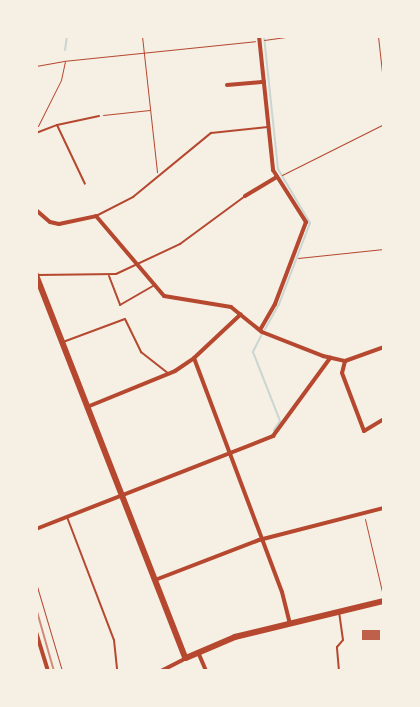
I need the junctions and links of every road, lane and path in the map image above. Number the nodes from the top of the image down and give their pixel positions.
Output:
1 (142, 36) edge
2 (293, 36) edge
3 (378, 36) edge
4 (260, 38) edge
5 (144, 52) junction
6 (65, 60) junction
7 (36, 66) edge
8 (264, 82) junction
9 (227, 85) dead end
10 (384, 90) edge
11 (150, 110) junction
12 (99, 116) joint
13 (384, 124) edge
14 (57, 125) junction
15 (268, 127) junction
16 (38, 132) edge
17 (158, 176) junction
18 (277, 177) junction
19 (85, 184) dead end
20 (245, 196) joint
21 (36, 210) edge
22 (96, 216) junction
23 (384, 249) edge
24 (294, 257) junction
25 (136, 264) junction
26 (36, 275) edge
27 (109, 276) junction
28 (154, 285) junction
29 (241, 314) junction
30 (260, 330) junction
31 (62, 342) junction
32 (384, 347) edge
33 (194, 358) junction
34 (330, 358) junction
35 (345, 361) junction
36 (169, 374) junction
37 (87, 406) junction
38 (384, 419) edge
39 (230, 454) junction
40 (122, 496) junction
41 (384, 508) edge
42 (364, 513) junction
43 (67, 517) junction
44 (36, 528) edge
45 (263, 539) junction
46 (153, 580) junction
47 (36, 584) edge
48 (384, 600) edge
49 (339, 610) junction
50 (290, 624) junction
51 (36, 632) edge
52 (198, 652) junction
53 (186, 658) junction
54 (48, 671) edge
55 (62, 671) edge
56 (116, 671) edge
57 (161, 671) edge
58 (206, 671) edge
59 (339, 671) edge

1 - 5 path
2 - 4 path
3 - 10 path
4 - 5 path
4 - 8 street
5 - 6 path
5 - 11 path
6 - 7 path
6 - 16 path
8 - 9 street
8 - 15 street
11 - 12 path
11 - 17 path
12 - 14 lane
13 - 18 path
14 - 16 lane
14 - 19 lane
15 - 17 lane
15 - 18 street
17 - 22 lane
18 - 20 street
18 - 24 street
20 - 25 lane
21 - 22 street
22 - 25 street
23 - 24 path
24 - 30 street
25 - 27 lane
25 - 28 street
26 - 27 lane
26 - 31 main road
27 - 28 lane
28 - 29 street
29 - 30 street
29 - 33 street
30 - 34 street
31 - 36 lane
31 - 37 main road
32 - 35 street
33 - 36 street
33 - 39 street
34 - 35 street
34 - 39 street
35 - 38 street
36 - 37 street
37 - 40 main road
39 - 40 street
39 - 45 street
40 - 43 street
40 - 46 main road
41 - 42 street
42 - 45 street
42 - 48 path
43 - 44 street
43 - 56 lane
45 - 46 street
45 - 50 street
46 - 53 main road
47 - 55 path
48 - 49 main road
49 - 50 main road
49 - 59 lane
50 - 52 main road
51 - 54 street
52 - 53 main road
52 - 58 street
53 - 57 street

